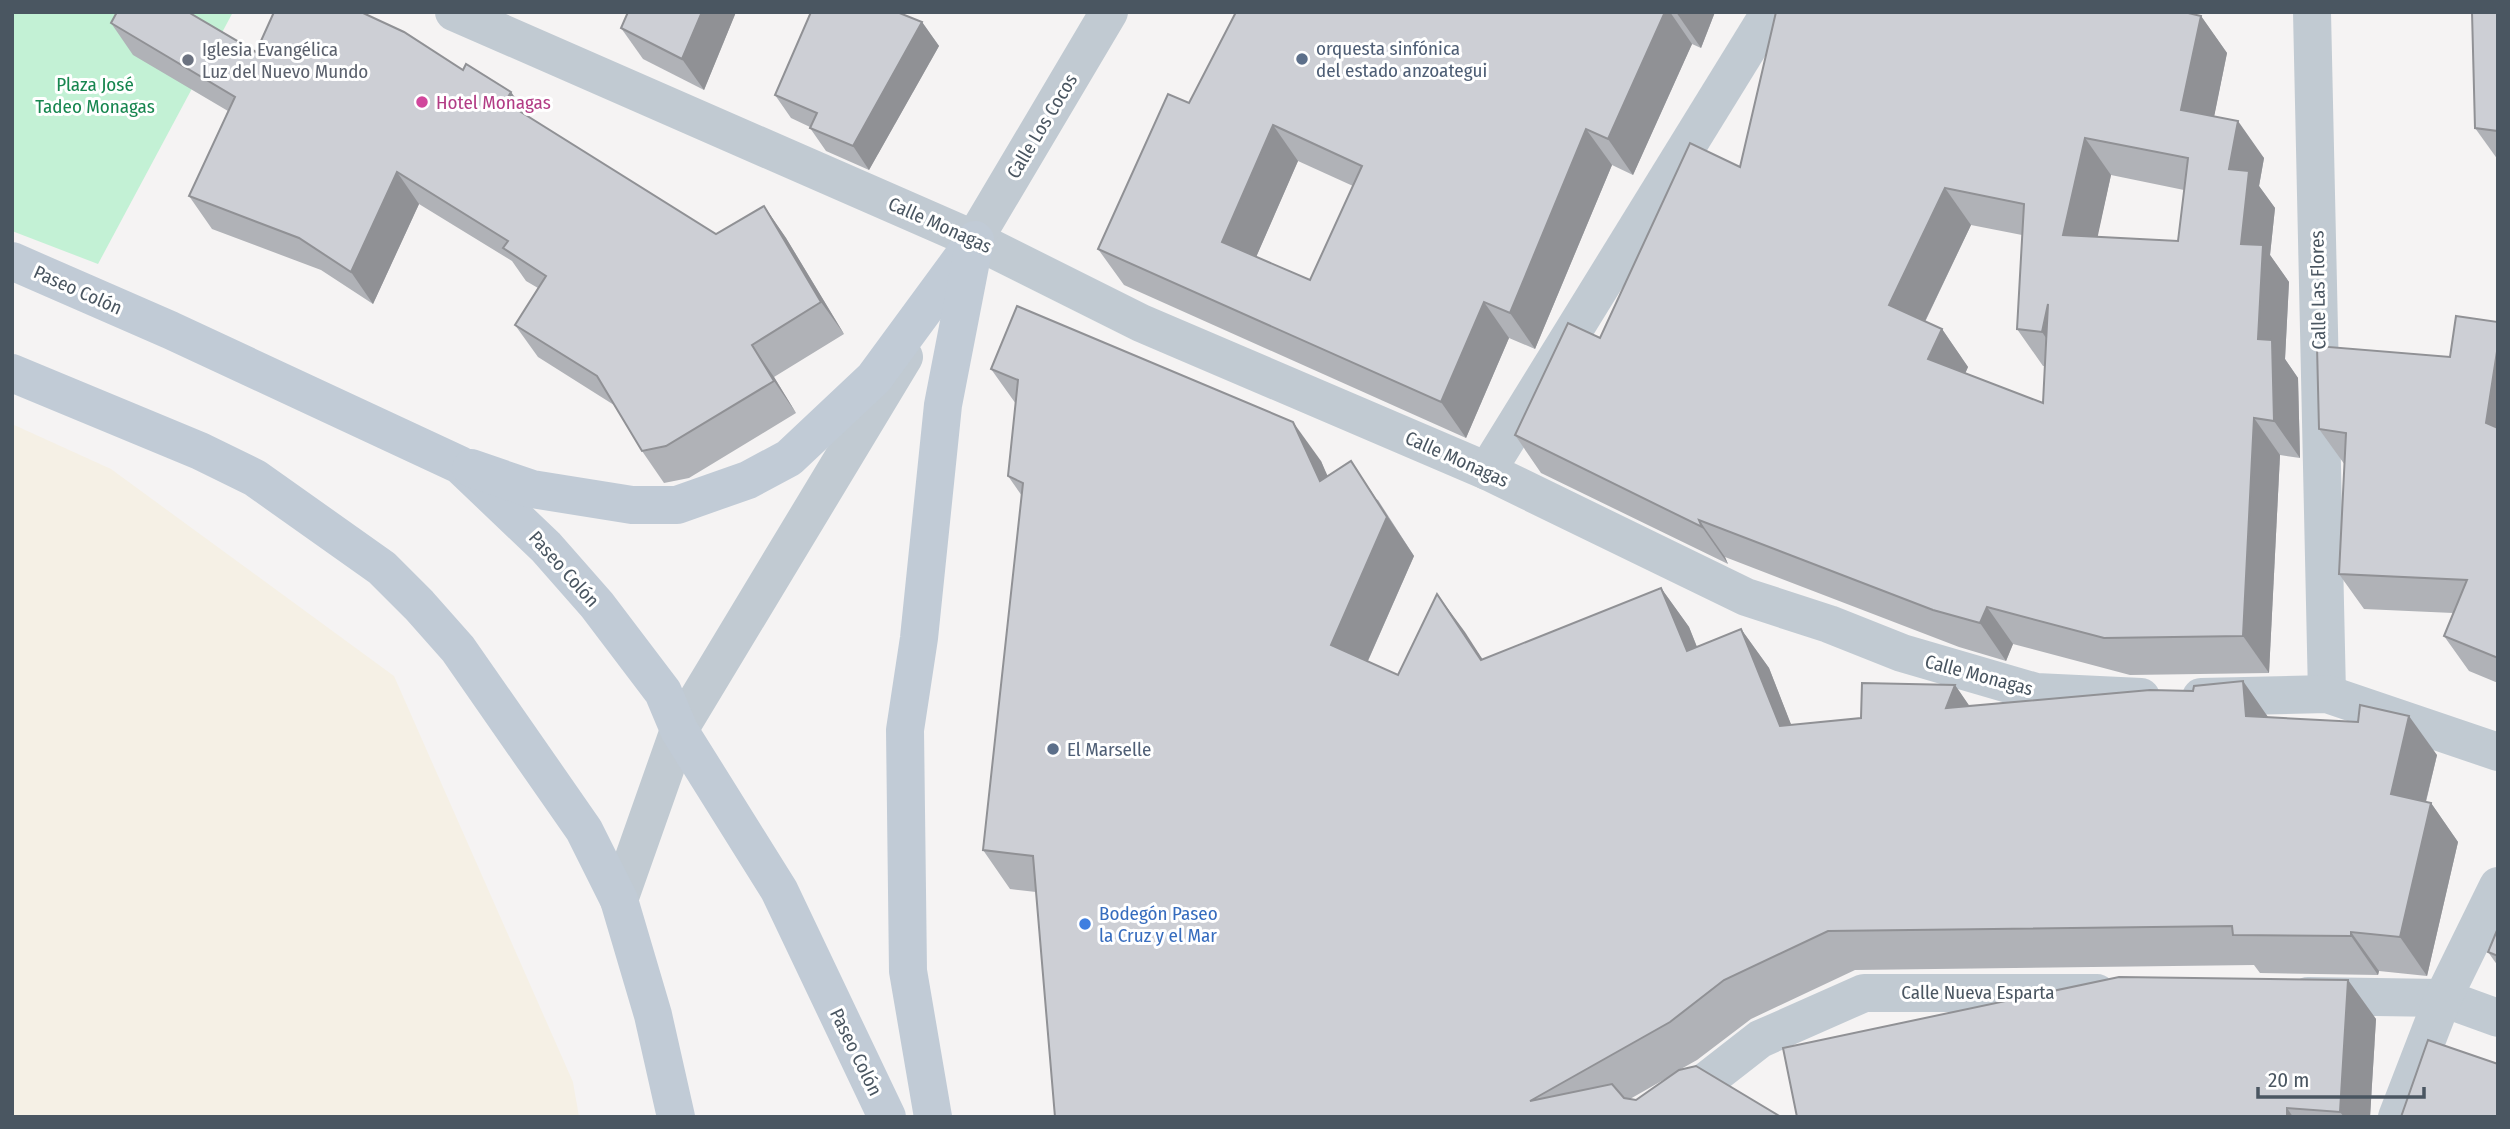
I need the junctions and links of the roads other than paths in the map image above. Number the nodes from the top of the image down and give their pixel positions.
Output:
1 (454, 12) edge
2 (1109, 12) edge
3 (1770, 12) edge
4 (2312, 12) edge
5 (975, 240) junction
6 (12, 261) edge
7 (12, 373) edge
8 (460, 465) junction
9 (1487, 471) junction
10 (2327, 694) junction
11 (679, 730) junction
12 (2498, 752) edge
13 (2498, 886) edge
14 (619, 900) junction
15 (2127, 993) edge
16 (2278, 996) edge
17 (2443, 998) junction
18 (2498, 1018) edge
19 (676, 1117) edge
20 (887, 1117) edge
21 (933, 1117) edge
22 (1660, 1117) edge
23 (2397, 1117) edge

1 - 5 street, Calle Monagas
2 - 5 street, Calle Los Cocos
3 - 9 street
4 - 10 street, Calle Las Flores
5 - 8 street
5 - 9 street, Calle Monagas
5 - 11 street, Calle Los Cocos
5 - 21 street
6 - 8 street, Paseo Colón
7 - 14 street
8 - 11 street, Paseo Colón
9 - 10 street, Calle Monagas
10 - 12 street, Calle Monagas
11 - 14 street, Calle Los Cocos
11 - 20 street, Paseo Colón
13 - 17 street
14 - 19 street
15 - 22 street, Calle Nueva Esparta
16 - 17 street
17 - 18 street
17 - 23 street

